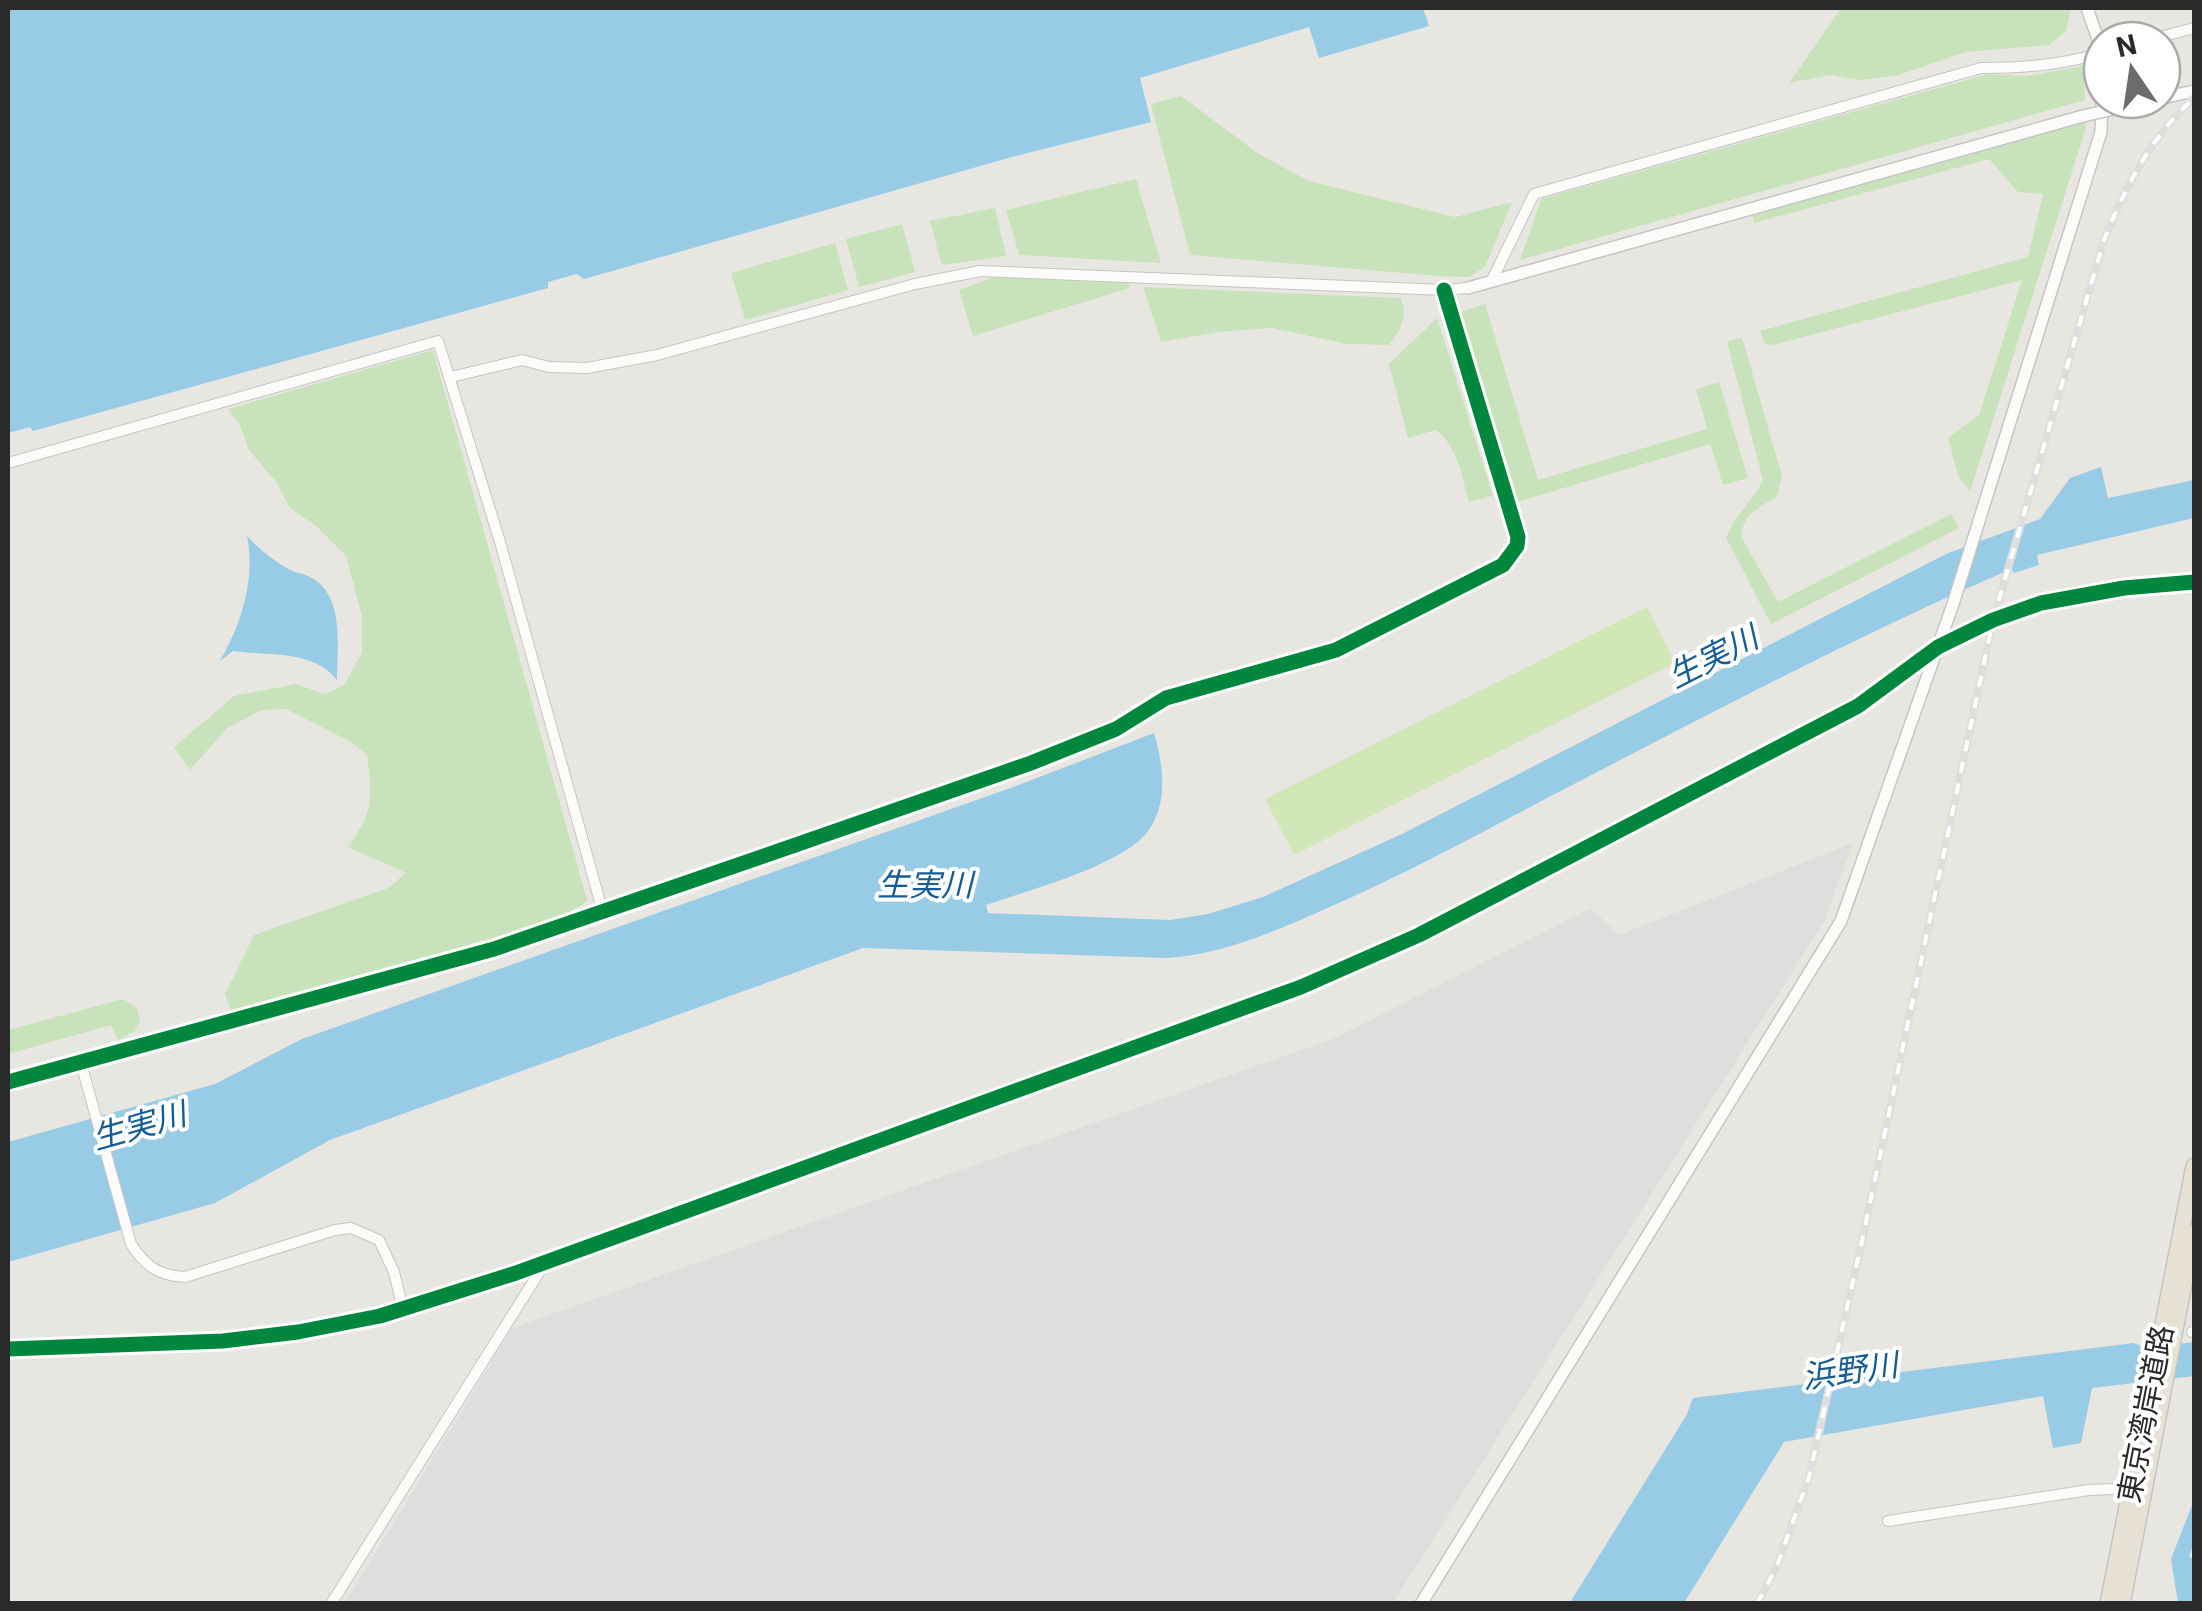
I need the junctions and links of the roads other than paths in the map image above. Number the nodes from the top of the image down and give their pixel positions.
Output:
1 (2082, 59) edge
2 (2082, 116) edge
3 (2101, 120) edge
4 (1491, 282) junction
5 (1468, 288) joint
6 (1444, 290) junction
7 (451, 377) junction
8 (8, 463) edge
9 (2194, 582) edge
10 (1938, 647) junction
11 (602, 910) junction
12 (81, 1064) junction
13 (8, 1082) edge
14 (2194, 1166) edge
15 (2194, 1232) edge
16 (544, 1263) junction
17 (404, 1309) junction
18 (2166, 1341) junction
19 (8, 1349) edge
20 (2139, 1488) junction
21 (1888, 1521) dead end
22 (331, 1604) edge
23 (1420, 1604) edge
24 (2108, 1604) edge
25 (2122, 1604) edge

1 - 4 street
2 - 4 street, bridge
3 - 10 street
4 - 5 street
5 - 6 street
6 - 7 street
6 - 11 street
7 - 8 street
7 - 11 street
9 - 10 street
10 - 16 street
10 - 23 street
11 - 12 street
12 - 13 street
12 - 17 street
14 - 18 highway, 東京湾岸道路
15 - 18 highway, 東京湾岸道路
16 - 17 street
16 - 22 street
17 - 19 street
18 - 20 highway, 東京湾岸道路
20 - 21 street
20 - 24 highway, 東京湾岸道路
20 - 25 highway, 東京湾岸道路

